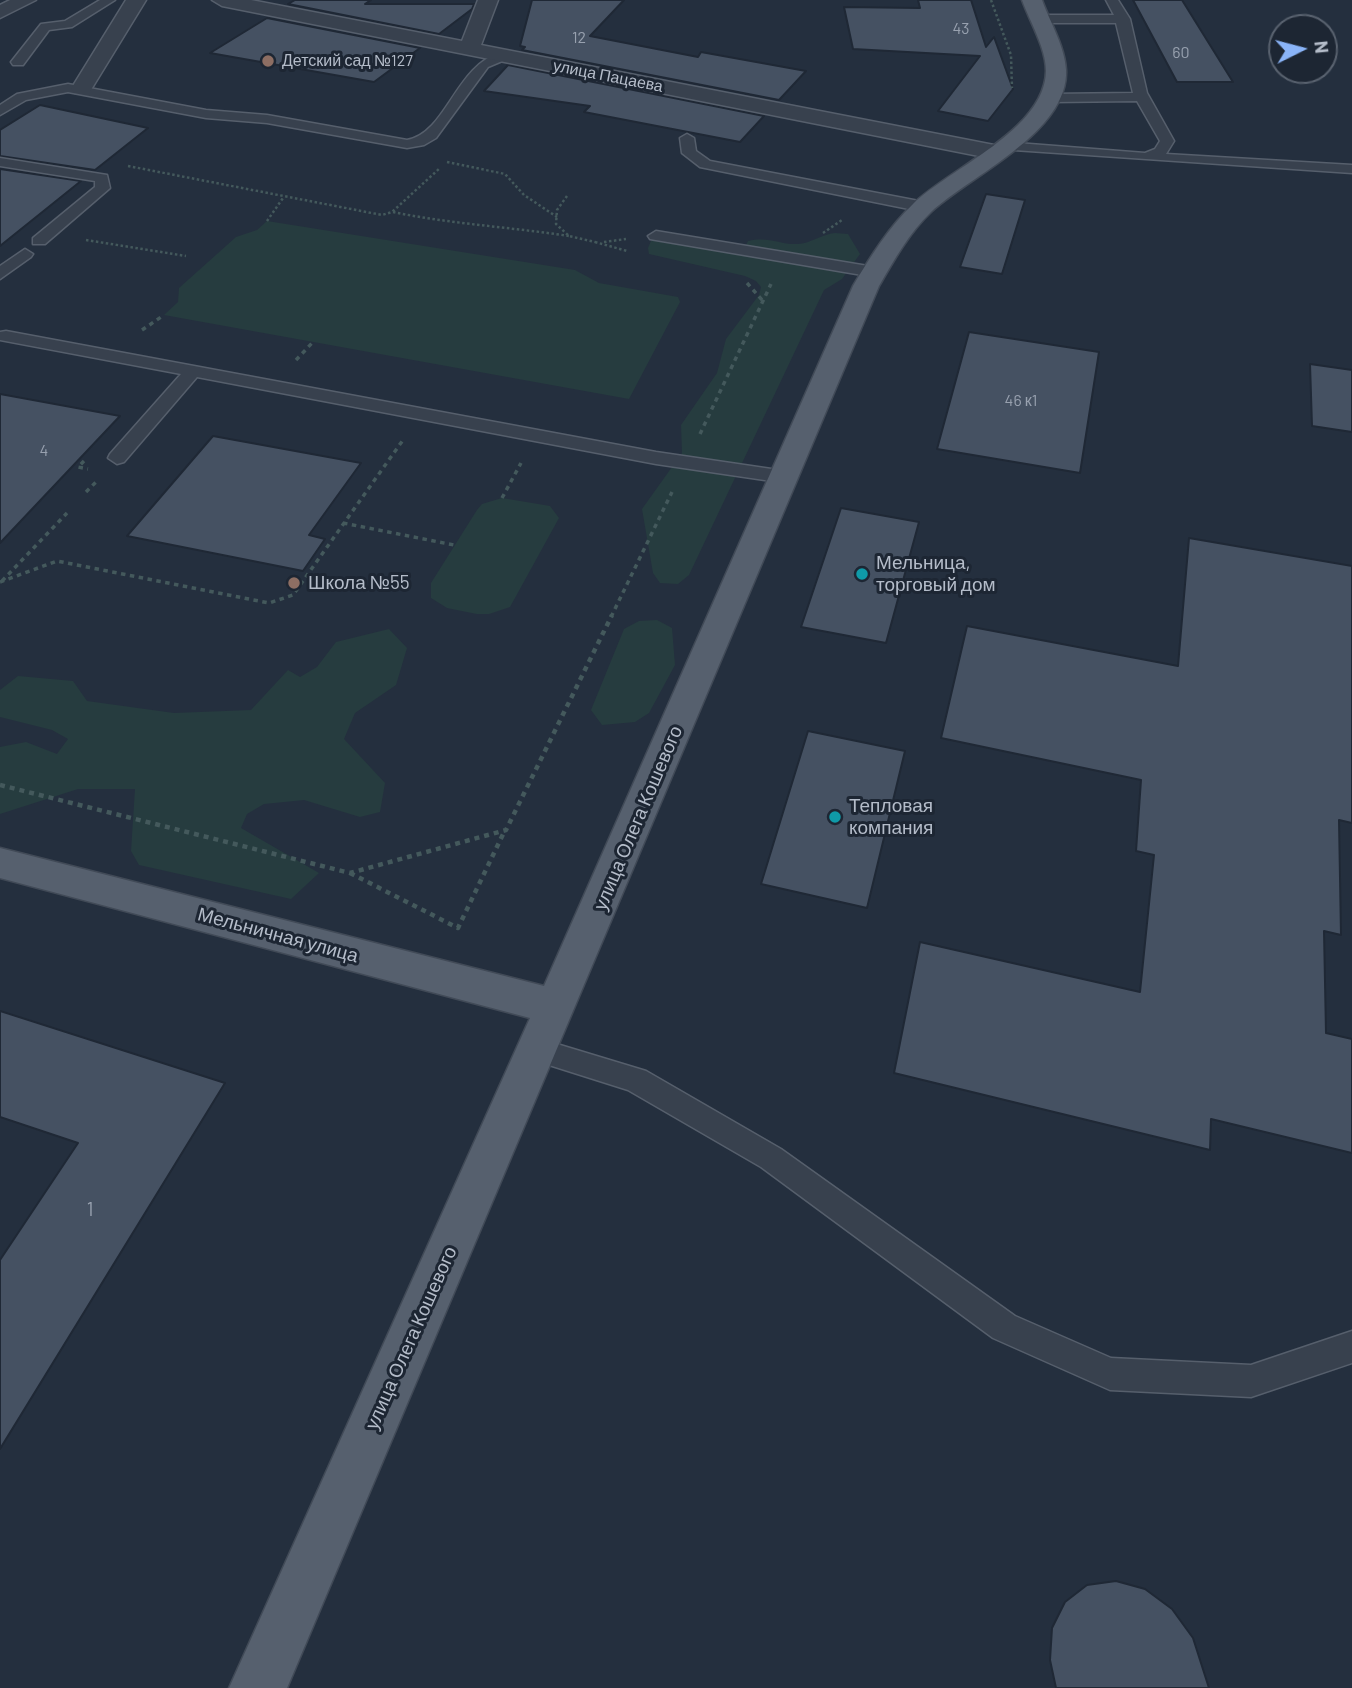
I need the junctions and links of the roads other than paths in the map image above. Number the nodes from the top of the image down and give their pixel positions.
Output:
1 (26, 0) edge
2 (109, 0) edge
3 (136, 0) edge
4 (222, 0) edge
5 (488, 0) edge
6 (1112, 0) edge
7 (1035, 9) edge
8 (0, 12) edge
9 (1124, 19) junction
10 (469, 49) junction
11 (502, 56) junction
12 (18, 62) dead end
13 (82, 89) junction
14 (0, 96) edge
15 (1142, 97) junction
16 (1052, 98) junction
17 (19, 100) junction
18 (0, 111) edge
19 (687, 138) dead end
20 (999, 149) junction
21 (1146, 157) junction
22 (0, 162) edge
23 (1352, 169) edge
24 (924, 207) junction
25 (656, 236) road end
26 (43, 238) road end
27 (25, 254) dead end
28 (874, 272) junction
29 (0, 274) edge
30 (6, 336) dead end
31 (193, 371) junction
32 (117, 458) dead end
33 (785, 477) junction
34 (0, 863) edge
35 (547, 1028) junction
36 (1352, 1347) edge
37 (258, 1688) edge

1 - 8 street
2 - 12 lane
3 - 13 street
4 - 10 street, улица Пацаева
5 - 10 street
6 - 9 lane
7 - 9 lane
7 - 16 main road
9 - 15 lane
10 - 11 street, улица Пацаева
11 - 13 lane
11 - 20 street, улица Пацаева
13 - 17 lane
14 - 17 lane
15 - 16 lane
15 - 21 lane
16 - 20 main road, улица Олега Кошевого
17 - 18 lane
19 - 24 lane
20 - 21 lane
20 - 24 main road, улица Олега Кошевого
21 - 23 lane
22 - 26 lane
24 - 28 main road, улица Олега Кошевого
25 - 28 lane
27 - 29 lane
28 - 33 main road, улица Олега Кошевого
30 - 31 lane
31 - 32 lane
31 - 33 lane
33 - 35 main road, улица Олега Кошевого
34 - 35 main road, Мельничная улица
35 - 36 lane
35 - 37 main road, улица Олега Кошевого

